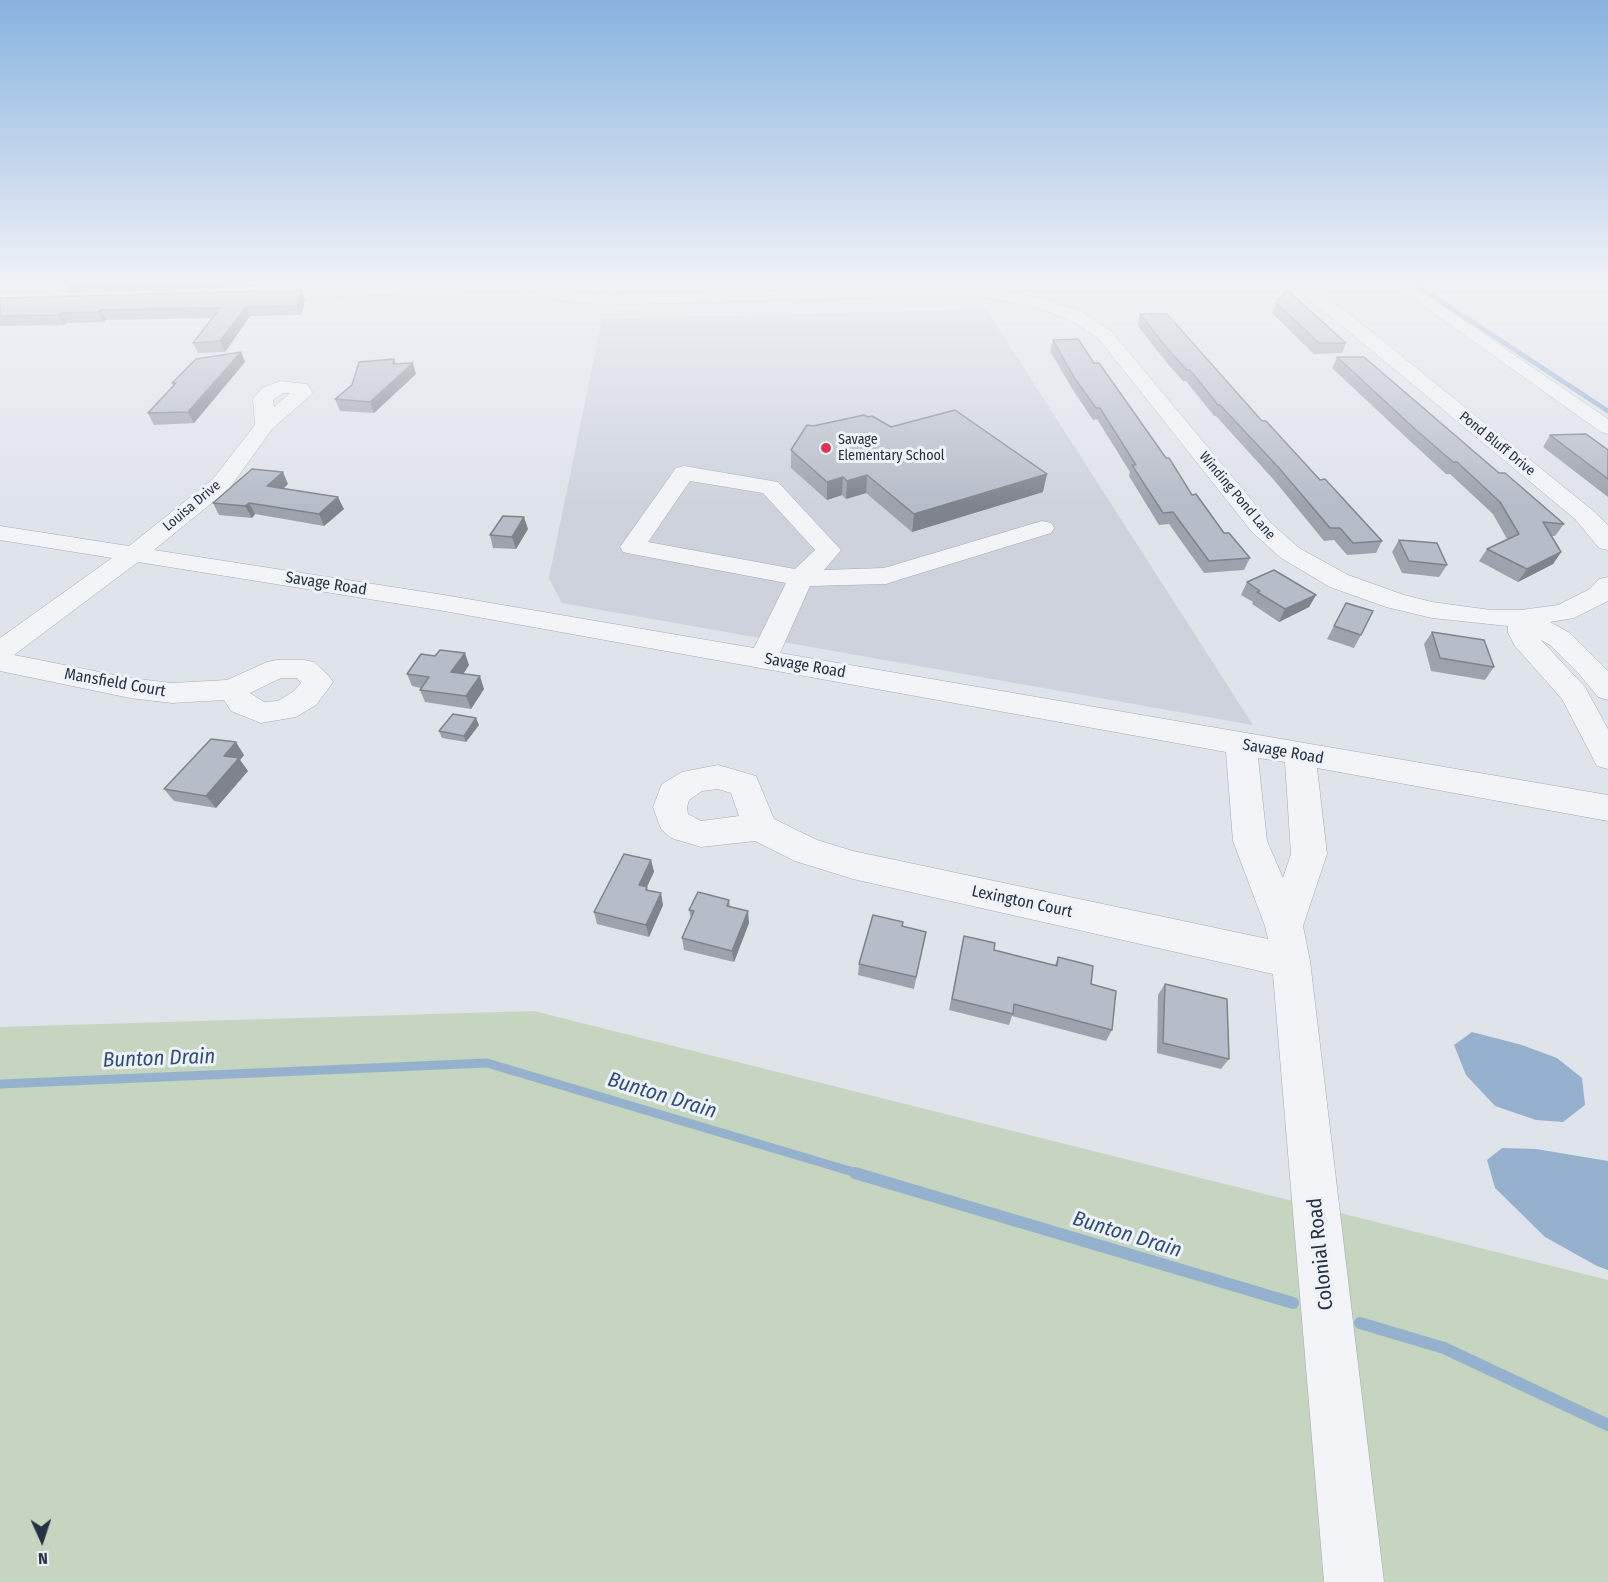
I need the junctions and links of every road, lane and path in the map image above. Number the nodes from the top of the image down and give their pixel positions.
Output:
1 (1124, 359) edge
2 (1393, 359) edge
3 (1508, 359) edge
4 (265, 425) dead end
5 (1608, 428) edge
6 (1042, 528) dead end
7 (0, 533) edge
8 (1608, 543) edge
9 (135, 553) junction
10 (801, 578) junction
11 (1608, 585) edge
12 (1521, 618) junction
13 (0, 652) edge
14 (763, 658) junction
15 (0, 662) edge
16 (232, 690) dead end
17 (1608, 690) edge
18 (1241, 744) junction
19 (1300, 755) junction
20 (1608, 758) edge
21 (1608, 808) edge
22 (759, 827) dead end
23 (1288, 943) junction
24 (1354, 1582) edge

1 - 12 street, Winding Pond Lane
2 - 8 street, Pond Bluff Drive
3 - 5 street
4 - 9 street, Louisa Drive
6 - 10 street
7 - 9 street, Savage Road
9 - 13 street
9 - 14 street, Savage Road
10 - 10 street
10 - 14 street
11 - 12 street
12 - 17 street
12 - 20 street
14 - 18 street, Savage Road
15 - 16 street, Mansfield Court
18 - 19 street, Savage Road
18 - 23 street, Colonial Road
19 - 21 street, Savage Road
19 - 23 street, Colonial Road
22 - 23 street, Lexington Court
23 - 24 street, Colonial Road

